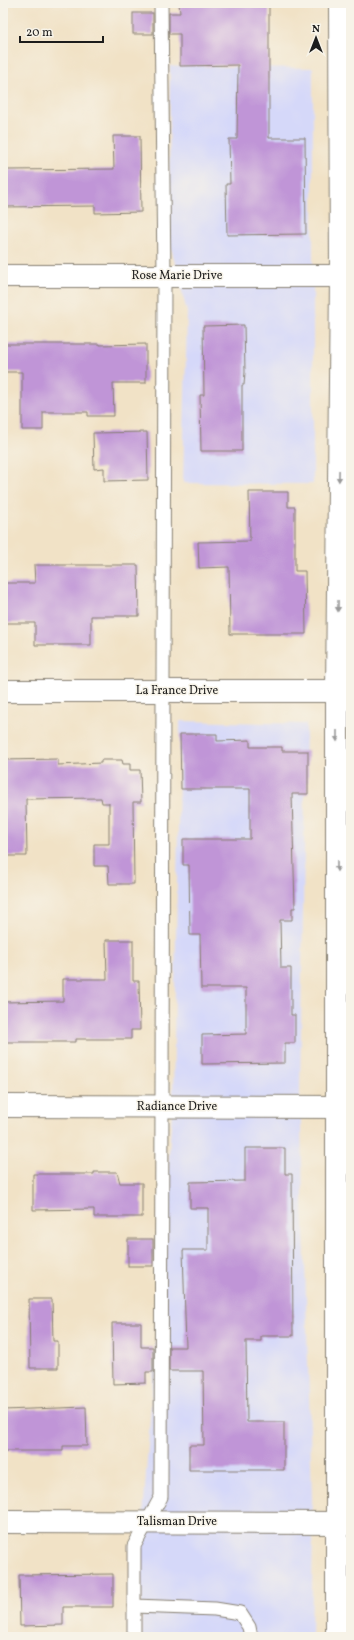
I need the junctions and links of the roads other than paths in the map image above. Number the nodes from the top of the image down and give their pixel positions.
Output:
1 (161, 3) edge
2 (340, 3) edge
3 (3, 276) edge
4 (164, 276) junction
5 (346, 277) edge
6 (3, 691) edge
7 (164, 691) junction
8 (344, 693) edge
9 (3, 1106) edge
10 (162, 1107) junction
11 (344, 1107) edge
12 (3, 1522) edge
13 (148, 1522) junction
14 (344, 1523) edge
15 (134, 1606) junction
16 (134, 1637) edge
17 (251, 1637) edge
18 (337, 1637) edge

1 - 4 lane
2 - 5 street
3 - 4 street, Rose Marie Drive
4 - 5 street, Rose Marie Drive
4 - 7 lane
5 -> 8 street
6 - 7 street, La France Drive
7 - 8 street, La France Drive
7 - 10 lane
8 -> 11 street
9 - 10 street, Radiance Drive
10 - 11 street, Radiance Drive
10 - 13 lane
11 - 14 street
12 - 13 street, Talisman Drive
13 - 14 street, Talisman Drive
13 - 15 lane
14 - 18 street
15 - 16 lane
15 - 17 lane

